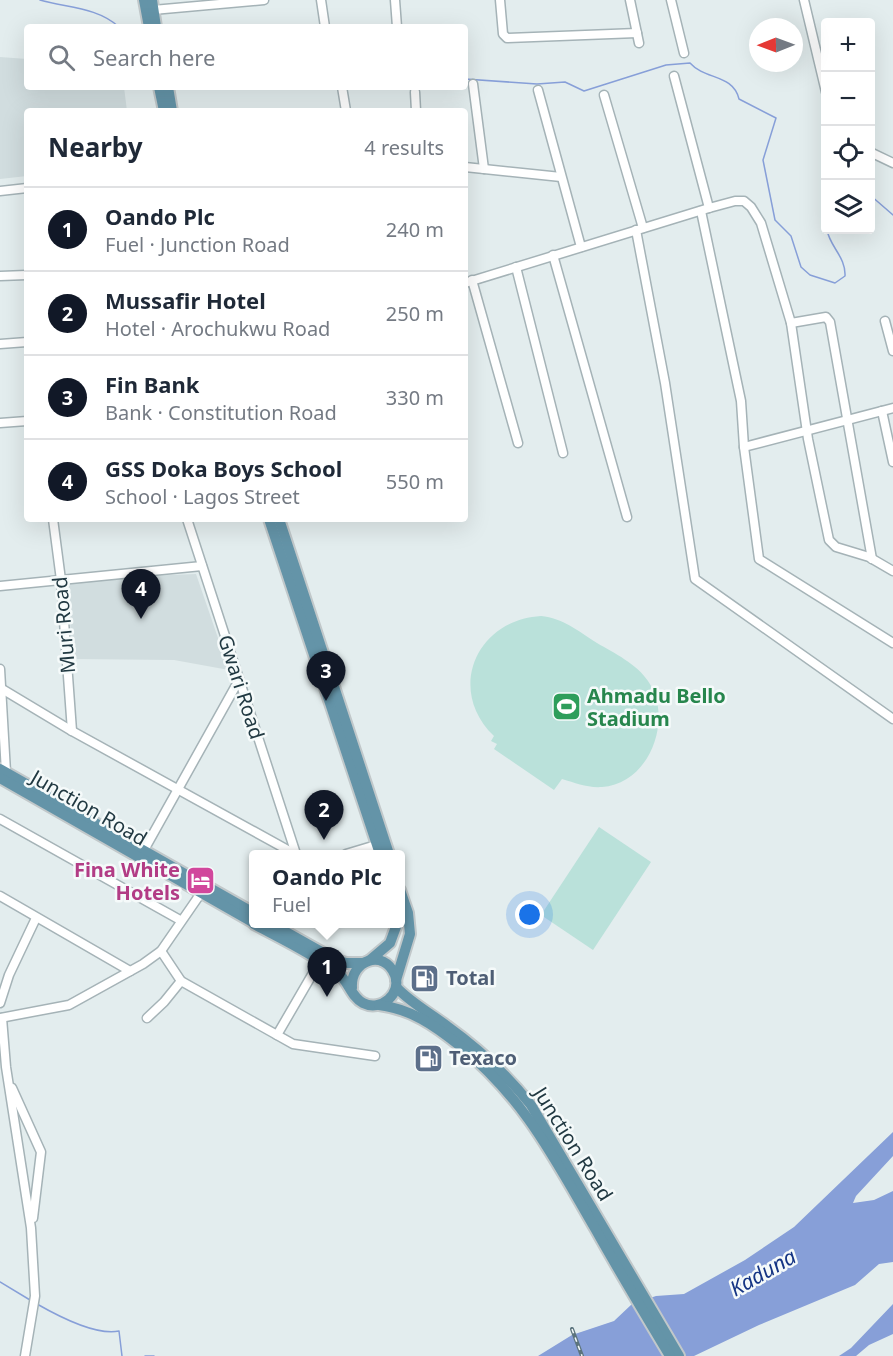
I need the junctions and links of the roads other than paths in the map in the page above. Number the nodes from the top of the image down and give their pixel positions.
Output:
1 (144, 0) edge
2 (264, 0) edge
3 (321, 0) edge
4 (395, 0) edge
5 (500, 0) edge
6 (630, 0) edge
7 (671, 0) edge
8 (804, 0) edge
9 (152, 5) edge
10 (152, 24) edge
11 (152, 24) edge
12 (325, 24) edge
13 (397, 24) edge
14 (637, 33) junction
15 (639, 43) dead end
16 (684, 53) dead end
17 (821, 74) edge
18 (674, 76) dead end
19 (473, 84) dead end
20 (160, 90) edge
21 (168, 90) edge
22 (342, 90) edge
23 (538, 90) dead end
24 (415, 92) dead end
25 (604, 94) dead end
26 (163, 108) edge
27 (172, 108) edge
28 (345, 108) edge
29 (416, 108) edge
30 (875, 154) edge
31 (893, 163) edge
32 (468, 167) edge
33 (484, 169) junction
34 (561, 177) junction
35 (24, 188) edge
36 (0, 191) edge
37 (705, 210) junction
38 (640, 229) junction
39 (581, 247) junction
40 (553, 255) junction
41 (516, 267) junction
42 (24, 275) edge
43 (0, 276) edge
44 (469, 282) edge
45 (885, 321) dead end
46 (791, 323) junction
47 (24, 342) edge
48 (0, 344) edge
49 (893, 351) edge
50 (893, 408) edge
51 (882, 411) junction
52 (848, 420) junction
53 (24, 421) edge
54 (0, 423) edge
55 (806, 429) junction
56 (518, 443) dead end
57 (744, 447) junction
58 (563, 453) dead end
59 (893, 462) edge
60 (627, 517) dead end
61 (53, 522) edge
62 (188, 522) edge
63 (270, 522) edge
64 (280, 522) edge
65 (872, 559) junction
66 (202, 566) junction
67 (893, 571) edge
68 (61, 580) junction
69 (0, 586) edge
70 (893, 643) edge
71 (0, 669) edge
72 (238, 680) junction
73 (2, 689) junction
74 (334, 703) junction
75 (893, 719) edge
76 (72, 731) junction
77 (2, 773) edge
78 (179, 789) junction
79 (0, 819) edge
80 (144, 850) junction
81 (287, 850) edge
82 (294, 850) edge
83 (378, 850) edge
84 (387, 850) edge
85 (201, 893) junction
86 (0, 896) edge
87 (405, 904) edge
88 (249, 910) edge
89 (36, 918) junction
90 (180, 920) junction
91 (249, 920) edge
92 (263, 928) edge
93 (282, 928) edge
94 (396, 928) edge
95 (161, 951) junction
96 (320, 961) junction
97 (366, 962) junction
98 (130, 971) junction
99 (181, 981) junction
100 (396, 984) junction
101 (351, 988) junction
102 (0, 1003) edge
103 (379, 1005) junction
104 (1, 1018) edge
105 (147, 1018) dead end
106 (277, 1035) junction
107 (375, 1056) dead end
108 (8, 1080) junction
109 (31, 1228) junction
110 (629, 1280) junction
111 (25, 1356) edge
112 (670, 1356) edge
113 (679, 1356) edge

1 - 10 main road
2 - 9 street
3 - 12 street
4 - 13 street
5 - 14 street
6 - 14 street
7 - 16 street
8 - 17 street
9 - 11 main road
14 - 15 street
18 - 37 street
19 - 33 street
20 - 26 main road
21 - 27 main road
22 - 28 street
23 - 34 street
24 - 29 street
25 - 38 street
30 - 31 street
32 - 33 street
33 - 34 street
34 - 39 street
35 - 36 street
37 - 38 street
37 - 46 street
37 - 57 street
38 - 39 street
38 - 75 street
39 - 40 street
40 - 41 street
40 - 60 street
41 - 44 street
41 - 58 street
42 - 43 street
44 - 56 street
45 - 49 street
46 - 52 street
46 - 55 street
47 - 48 street
50 - 51 street
51 - 52 street
51 - 59 street
52 - 55 street
52 - 65 street
53 - 54 street
55 - 57 street
55 - 65 street
57 - 70 street
61 - 68 street, Muri Road
62 - 66 street, Gwari Road
63 - 74 main road
64 - 74 main road
65 - 67 street
66 - 68 street
66 - 72 street, Gwari Road
68 - 69 street
68 - 76 street, Muri Road
71 - 73 street
72 - 78 street
72 - 82 street, Gwari Road
73 - 76 street, Gwari Road
73 - 77 street
74 - 83 main road
74 - 84 main road
76 - 78 street, Gwari Road
77 - 80 main road, Junction Road
77 - 85 main road, Junction Road
78 - 80 street
78 - 81 street, Gwari Road
79 - 90 street
80 - 88 main road, Junction Road
85 - 90 street
85 - 91 main road, Junction Road
86 - 89 street
87 - 100 main road
89 - 98 street
89 - 102 street
90 - 95 street
92 - 96 main road, Junction Road
93 - 97 main road
94 - 97 main road
95 - 98 street
95 - 99 street
96 - 101 main road, Junction Road
96 - 106 street
97 - 100 main road
97 - 101 main road
98 - 104 street
99 - 105 street
99 - 106 street
100 - 103 main road
100 - 110 main road, Junction Road
101 - 103 main road
103 - 110 main road, Junction Road
104 - 108 street
106 - 107 street
108 - 109 street
108 - 109 street
109 - 111 street
110 - 112 main road, Junction Road
110 - 113 main road, Junction Road

